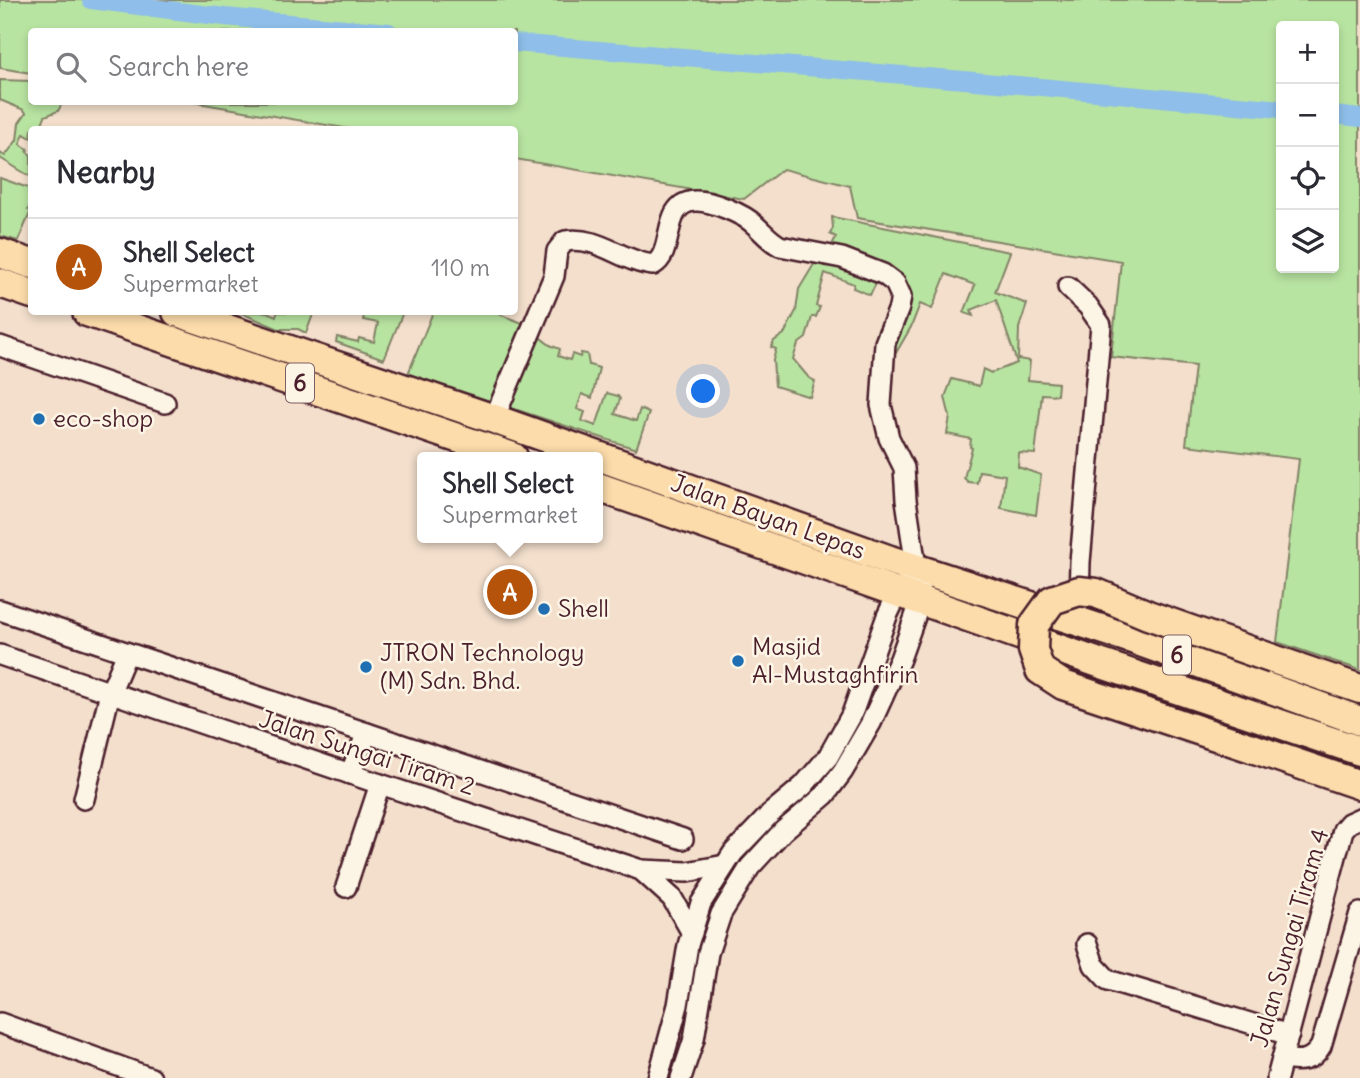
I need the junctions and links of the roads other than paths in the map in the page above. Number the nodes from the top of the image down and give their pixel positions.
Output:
1 (0, 253) edge
2 (28, 263) edge
3 (0, 283) edge
4 (1068, 287) dead end
5 (28, 292) edge
6 (95, 315) edge
7 (186, 315) edge
8 (0, 346) edge
9 (165, 403) dead end
10 (494, 419) junction
11 (498, 452) edge
12 (587, 452) edge
13 (603, 458) edge
14 (603, 489) edge
15 (917, 569) junction
16 (909, 596) junction
17 (0, 610) edge
18 (1078, 621) junction
19 (127, 653) junction
20 (0, 655) edge
21 (1360, 689) edge
22 (110, 692) junction
23 (1360, 721) edge
24 (367, 733) junction
25 (1360, 751) edge
26 (351, 774) junction
27 (380, 784) junction
28 (1360, 785) edge
29 (84, 799) dead end
30 (1360, 818) edge
31 (684, 839) dead end
32 (725, 865) junction
33 (641, 870) junction
34 (346, 887) dead end
35 (1360, 913) edge
36 (692, 933) junction
37 (1087, 944) dead end
38 (0, 1023) edge
39 (1289, 1035) junction
40 (1280, 1069) edge
41 (151, 1078) edge
42 (658, 1078) edge
43 (681, 1078) edge

1 - 2 highway
3 - 5 highway
4 - 18 street
6 - 11 highway, 6
7 - 10 highway, Jalan Bayan Lepas / 6
8 - 9 street
10 - 12 highway, Jalan Bayan Lepas / 6
10 - 15 street
13 - 15 highway, Jalan Bayan Lepas / 6
14 - 16 highway, Jalan Bayan Lepas / 6
15 - 16 street
15 - 18 highway, Jalan Bayan Lepas / 6
16 - 25 highway, Jalan Bayan Lepas / 6
16 - 32 street
16 - 43 street
17 - 19 street
18 - 23 highway, Jalan Bayan Lepas / 6
19 - 22 street
19 - 24 street
20 - 22 street, Jalan Sungai Tiram 2
21 - 28 highway, bridge
22 - 26 street, Jalan Sungai Tiram 2
22 - 29 street
24 - 26 street
24 - 31 street
26 - 27 street, Jalan Sungai Tiram 2
27 - 33 street, Jalan Sungai Tiram 2
27 - 34 street
30 - 39 street, Jalan Sungai Tiram 4
32 - 33 street
32 - 36 street
33 - 36 street, Jalan Sungai Tiram 2
35 - 40 street
36 - 42 street
37 - 39 street
38 - 41 street
39 - 40 street, Jalan Sungai Tiram 4

